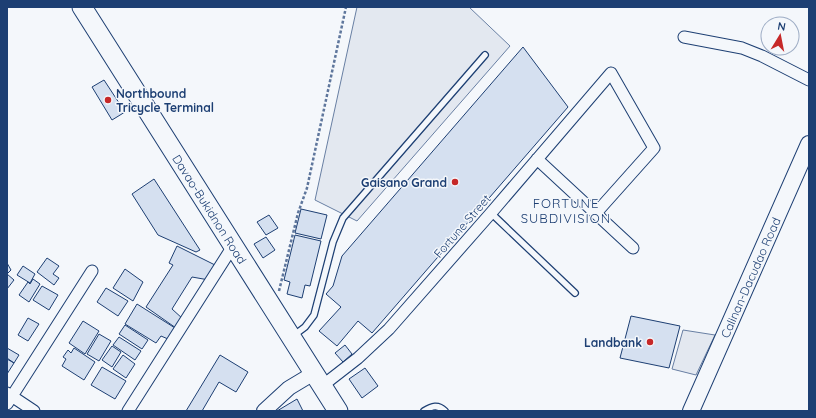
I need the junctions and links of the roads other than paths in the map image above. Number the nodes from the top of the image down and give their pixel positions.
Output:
1 (82, 7) edge
2 (684, 37) dead end
3 (485, 55) dead end
4 (809, 80) edge
5 (809, 144) edge
6 (537, 159) junction
7 (492, 213) junction
8 (596, 213) junction
9 (233, 246) junction
10 (633, 248) dead end
11 (92, 271) dead end
12 (575, 293) dead end
13 (291, 337) junction
14 (318, 380) junction
15 (9, 398) edge
16 (334, 410) edge
17 (34, 411) edge
18 (128, 411) edge
19 (264, 411) edge
20 (424, 411) edge
21 (445, 411) edge
22 (691, 411) edge

1 - 9 highway, Davao-Bukidnon Road
2 - 4 street
3 - 13 lane
5 - 22 main road, Calinan-Dacudao Road
6 - 7 street, Fortune Street
6 - 8 street
6 - 8 street, Fortune Street
7 - 12 lane
7 - 14 street, Fortune Street
8 - 10 street
9 - 13 highway, Davao-Bukidnon Road
9 - 18 street
11 - 15 street
13 - 14 highway, Davao-Bukidnon Road
14 - 16 highway, Davao-Bukidnon Road
14 - 19 street
15 - 17 street
20 - 21 lane

